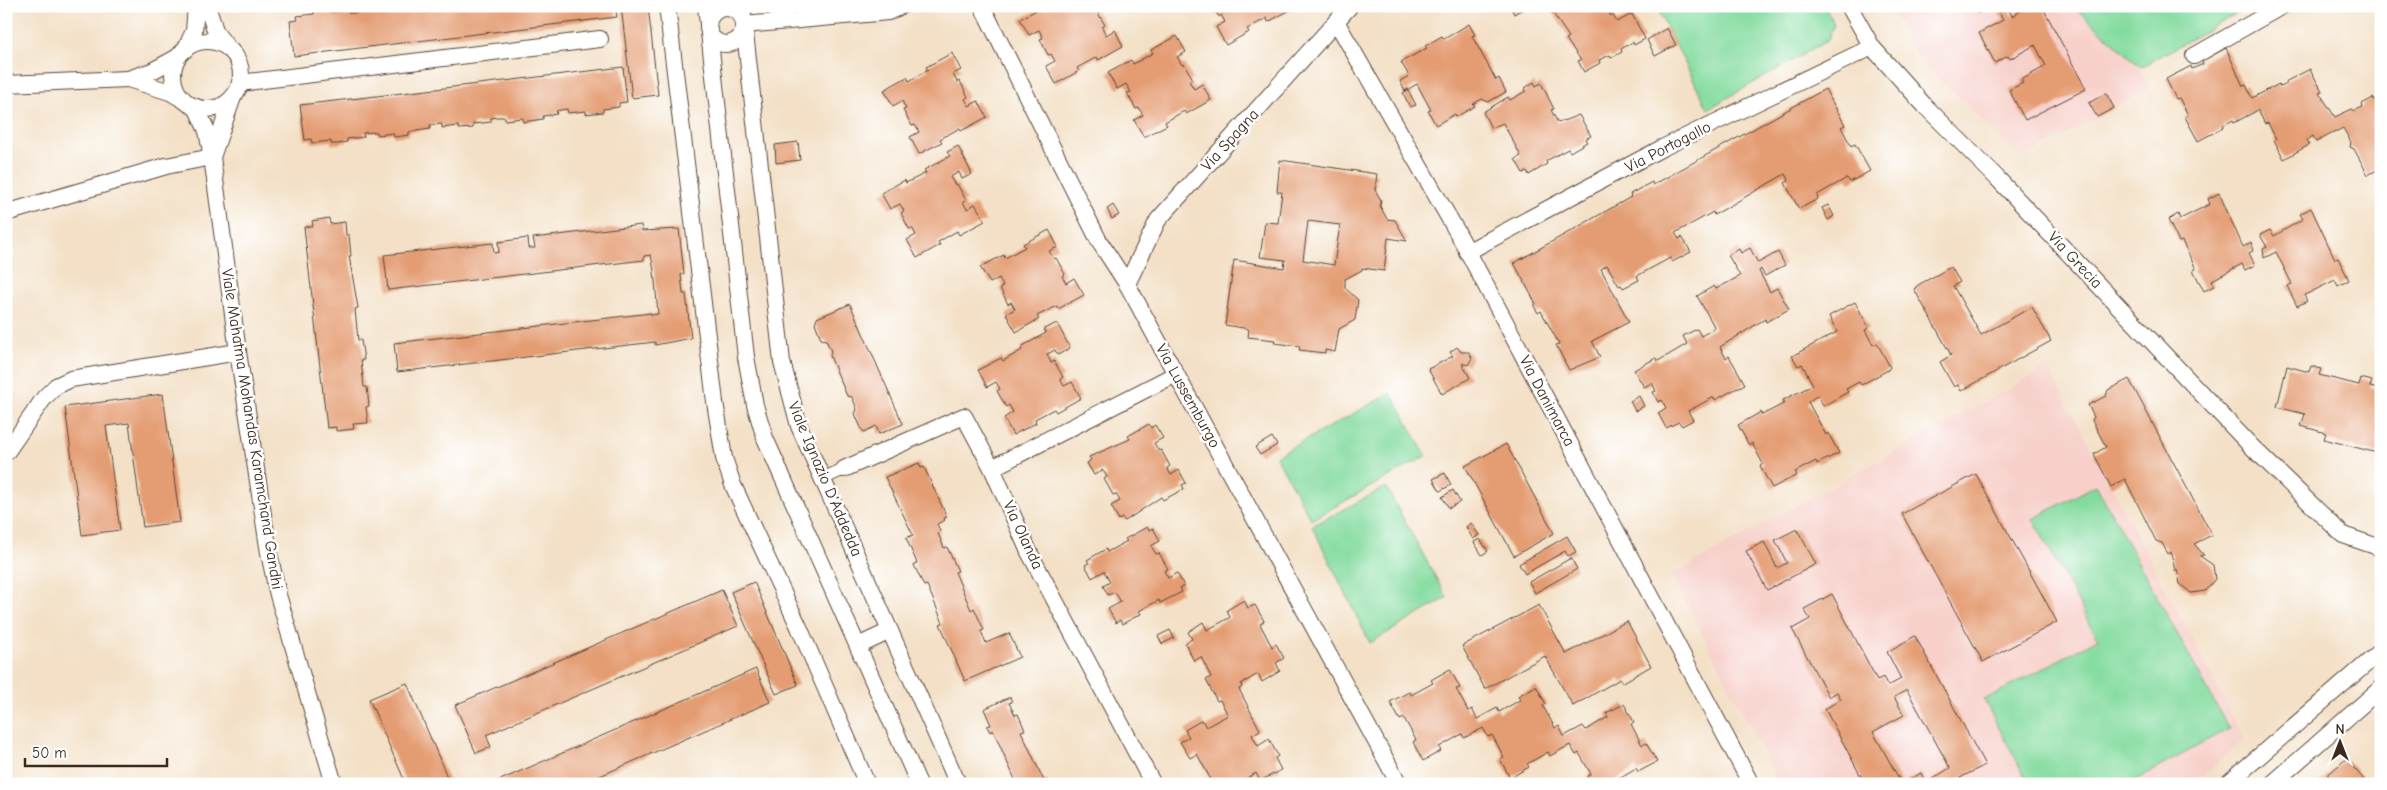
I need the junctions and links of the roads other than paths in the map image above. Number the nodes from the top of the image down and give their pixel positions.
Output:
1 (196, 6) edge
2 (207, 6) edge
3 (667, 6) edge
4 (706, 6) edge
5 (742, 6) edge
6 (901, 6) edge
7 (982, 6) edge
8 (1350, 6) edge
9 (1849, 6) edge
10 (2282, 6) edge
11 (1336, 22) junction
12 (744, 25) junction
13 (709, 30) junction
14 (600, 39) dead end
15 (1872, 47) junction
16 (228, 48) junction
17 (182, 53) junction
18 (2194, 56) dead end
19 (128, 79) junction
20 (6, 84) edge
21 (237, 90) junction
22 (192, 105) junction
23 (212, 157) junction
24 (6, 213) edge
25 (1467, 252) junction
26 (1127, 284) junction
27 (238, 352) junction
28 (1176, 374) junction
29 (6, 452) edge
30 (992, 468) junction
31 (844, 469) joint
32 (822, 479) junction
33 (2381, 548) edge
34 (890, 631) junction
35 (858, 646) junction
36 (2381, 651) edge
37 (2381, 688) edge
38 (334, 784) edge
39 (867, 784) edge
40 (919, 784) edge
41 (958, 784) edge
42 (1153, 784) edge
43 (1400, 784) edge
44 (1751, 784) edge
45 (2227, 784) edge
46 (2272, 784) edge

1 - 17 street
2 - 16 street
3 - 39 street
4 - 13 street
5 - 12 street, Viale Ignazio D'Addedda
6 - 12 street
7 - 26 street, Via Lussemburgo
8 - 11 street, Via Spagna
9 - 15 street, Via Grecia
10 - 18 street
11 - 25 street, Via Danimarca
11 - 26 street, Via Spagna
12 - 13 street
12 - 13 street
12 - 32 street, Viale Ignazio D'Addedda
13 - 35 street
14 - 21 street
15 - 25 street, Via Portogallo
15 - 33 street, Via Grecia
16 - 17 street
16 - 21 street
17 - 19 street
17 - 22 street
19 - 20 street
19 - 22 street
21 - 22 street
21 - 23 street, Viale Mahatma Mohandas Karamchand Gandhi
22 - 23 street, Viale Mahatma Mohandas Karamchand Gandhi
23 - 24 street
23 - 27 street, Viale Mahatma Mohandas Karamchand Gandhi
25 - 44 street, Via Danimarca
26 - 28 street, Via Lussemburgo
27 - 29 street
27 - 38 street, Viale Mahatma Mohandas Karamchand Gandhi
28 - 30 street
28 - 43 street, Via Lussemburgo
30 - 31 street, Via Olanda
30 - 42 street, Via Olanda
31 - 32 street
32 - 34 street, Viale Ignazio D'Addedda
34 - 35 street
34 - 41 street, Viale Ignazio D'Addedda
35 - 40 street
36 - 45 street
37 - 46 street

